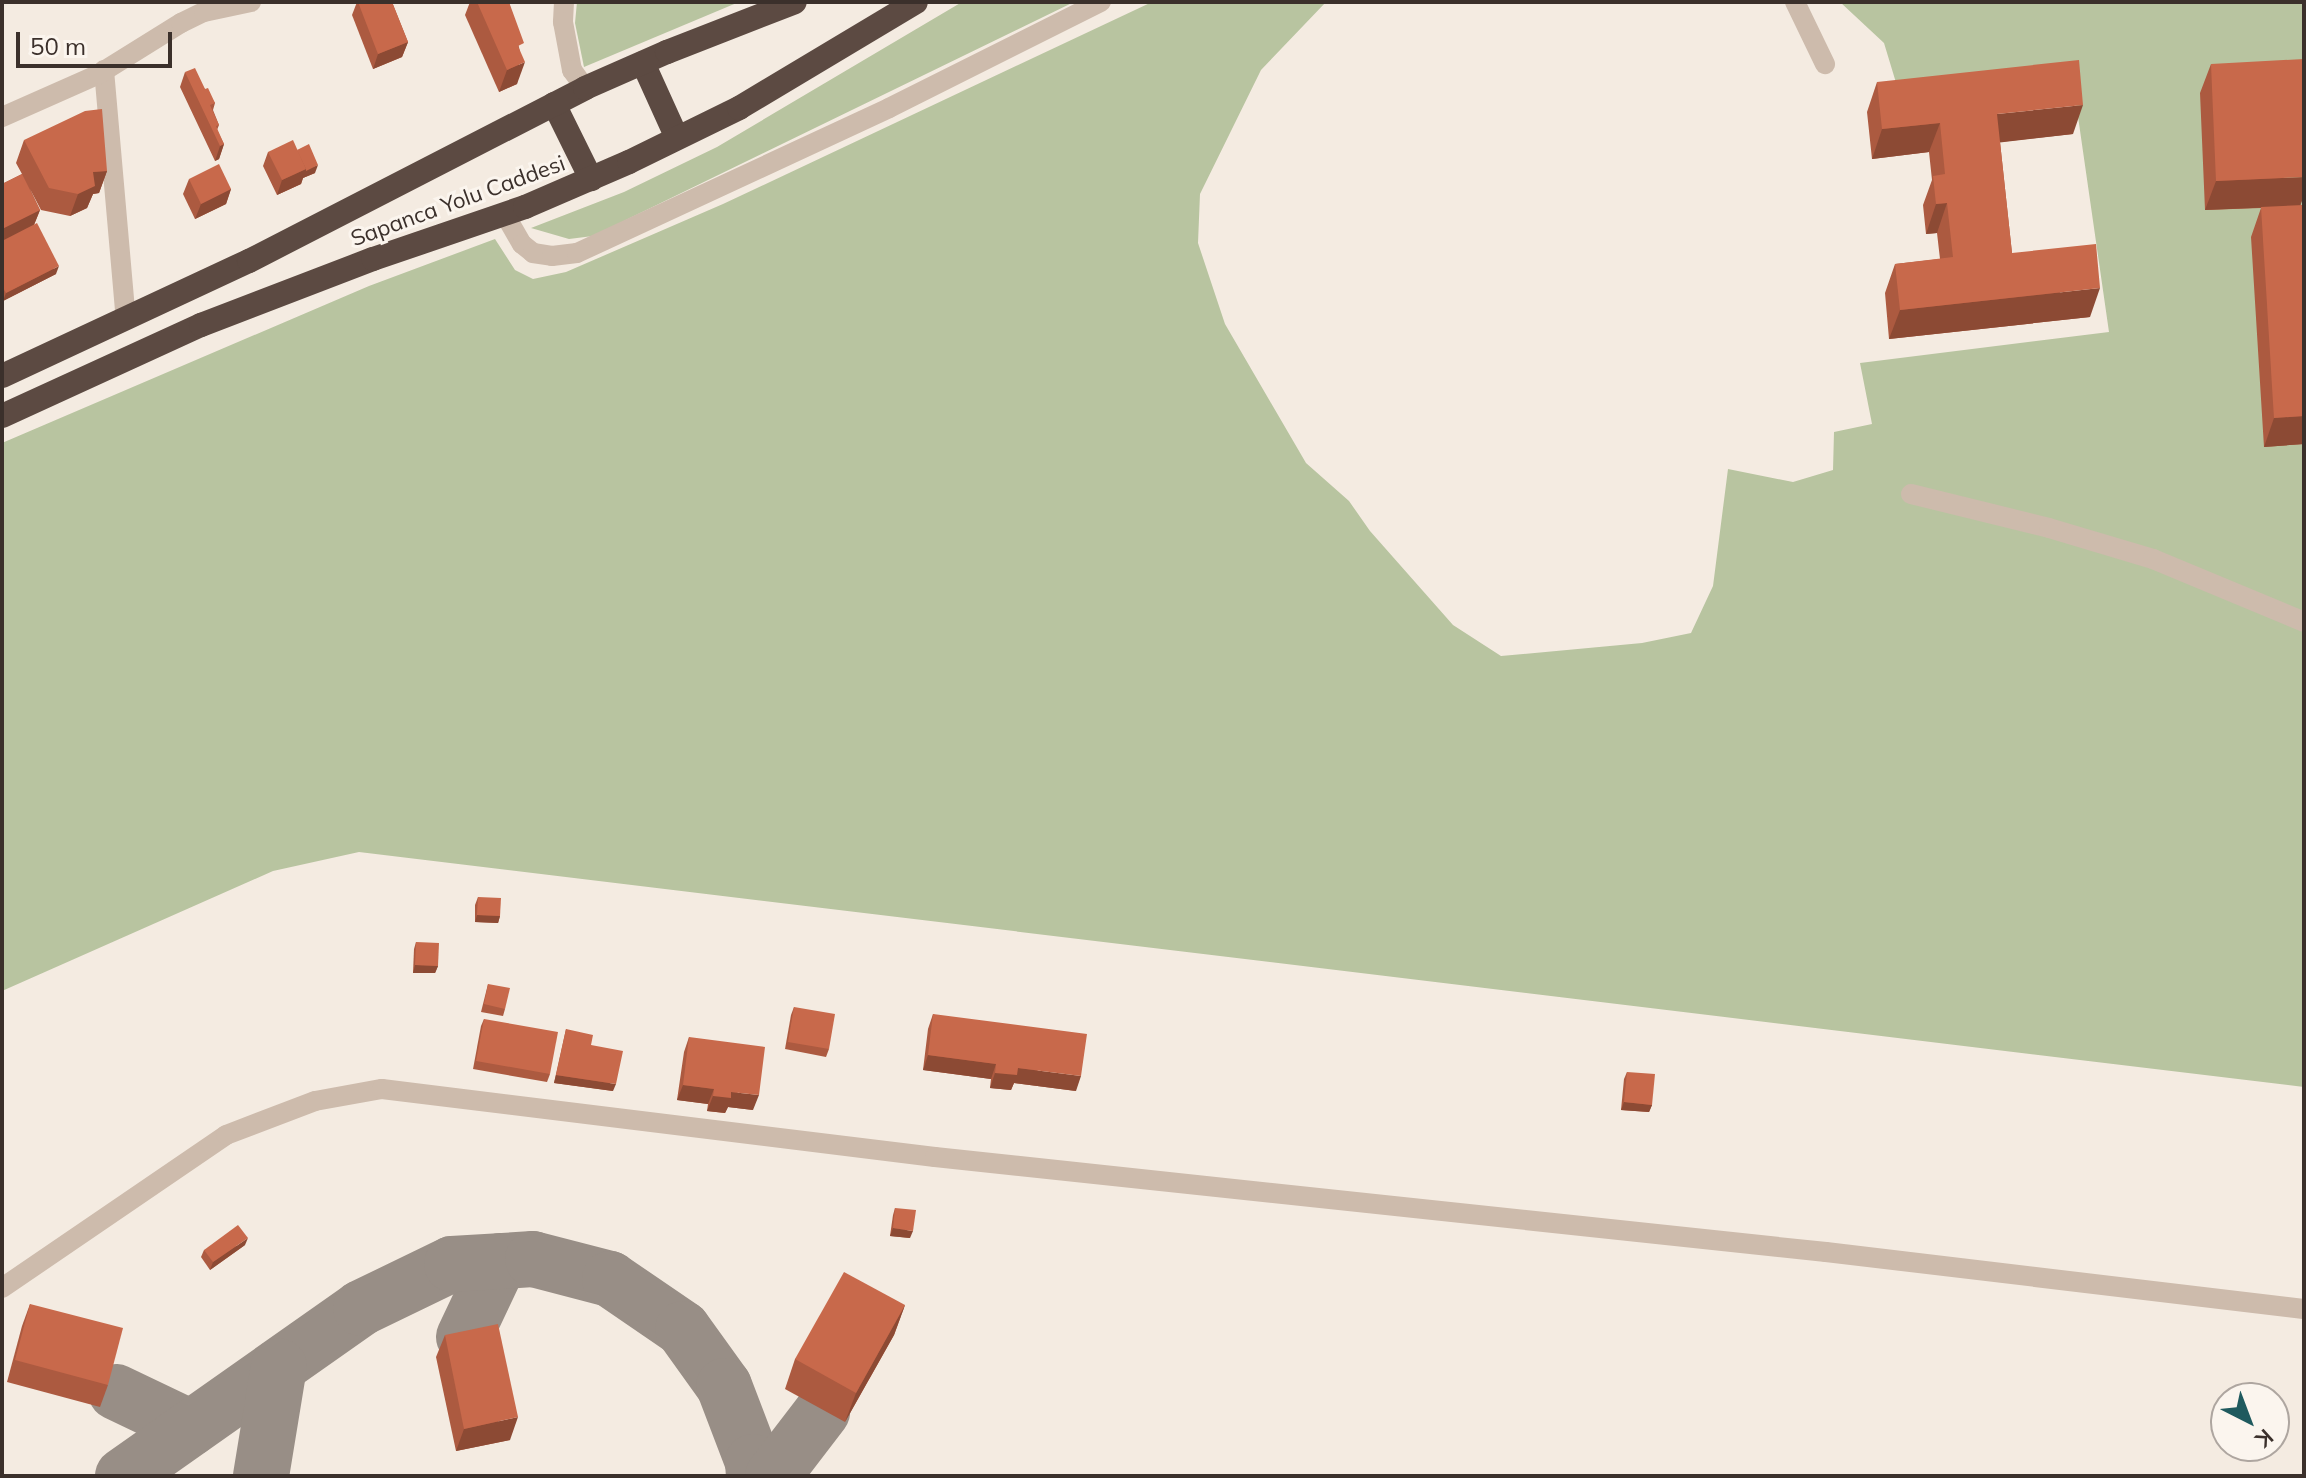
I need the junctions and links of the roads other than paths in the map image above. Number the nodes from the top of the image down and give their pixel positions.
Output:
1 (251, 2) edge
2 (564, 2) edge
3 (795, 2) edge
4 (916, 2) edge
5 (1101, 2) edge
6 (1795, 2) edge
7 (643, 63) junction
8 (1825, 64) dead end
9 (104, 70) junction
10 (585, 88) junction
11 (554, 104) junction
12 (2, 117) edge
13 (677, 138) junction
14 (591, 179) junction
15 (504, 213) junction
16 (126, 320) junction
17 (2, 376) edge
18 (2, 416) edge
19 (1911, 494) dead end
20 (2304, 622) edge
21 (2, 1288) edge
22 (2304, 1309) edge

1 - 9 street
2 - 10 street
3 - 7 highway, Sapanca Yolu Caddesi
4 - 13 highway, Sapanca Yolu Caddesi
5 - 15 street
6 - 8 street
7 - 10 highway, Sapanca Yolu Caddesi
7 - 13 highway
9 - 12 street
9 - 16 street
10 - 11 highway, Sapanca Yolu Caddesi
11 - 14 highway
11 - 16 highway, Sapanca Yolu Caddesi
13 - 14 highway, Sapanca Yolu Caddesi
14 - 15 highway, Sapanca Yolu Caddesi
15 - 18 highway, Sapanca Yolu Caddesi
16 - 17 highway, Sapanca Yolu Caddesi
19 - 20 street
21 - 22 street

